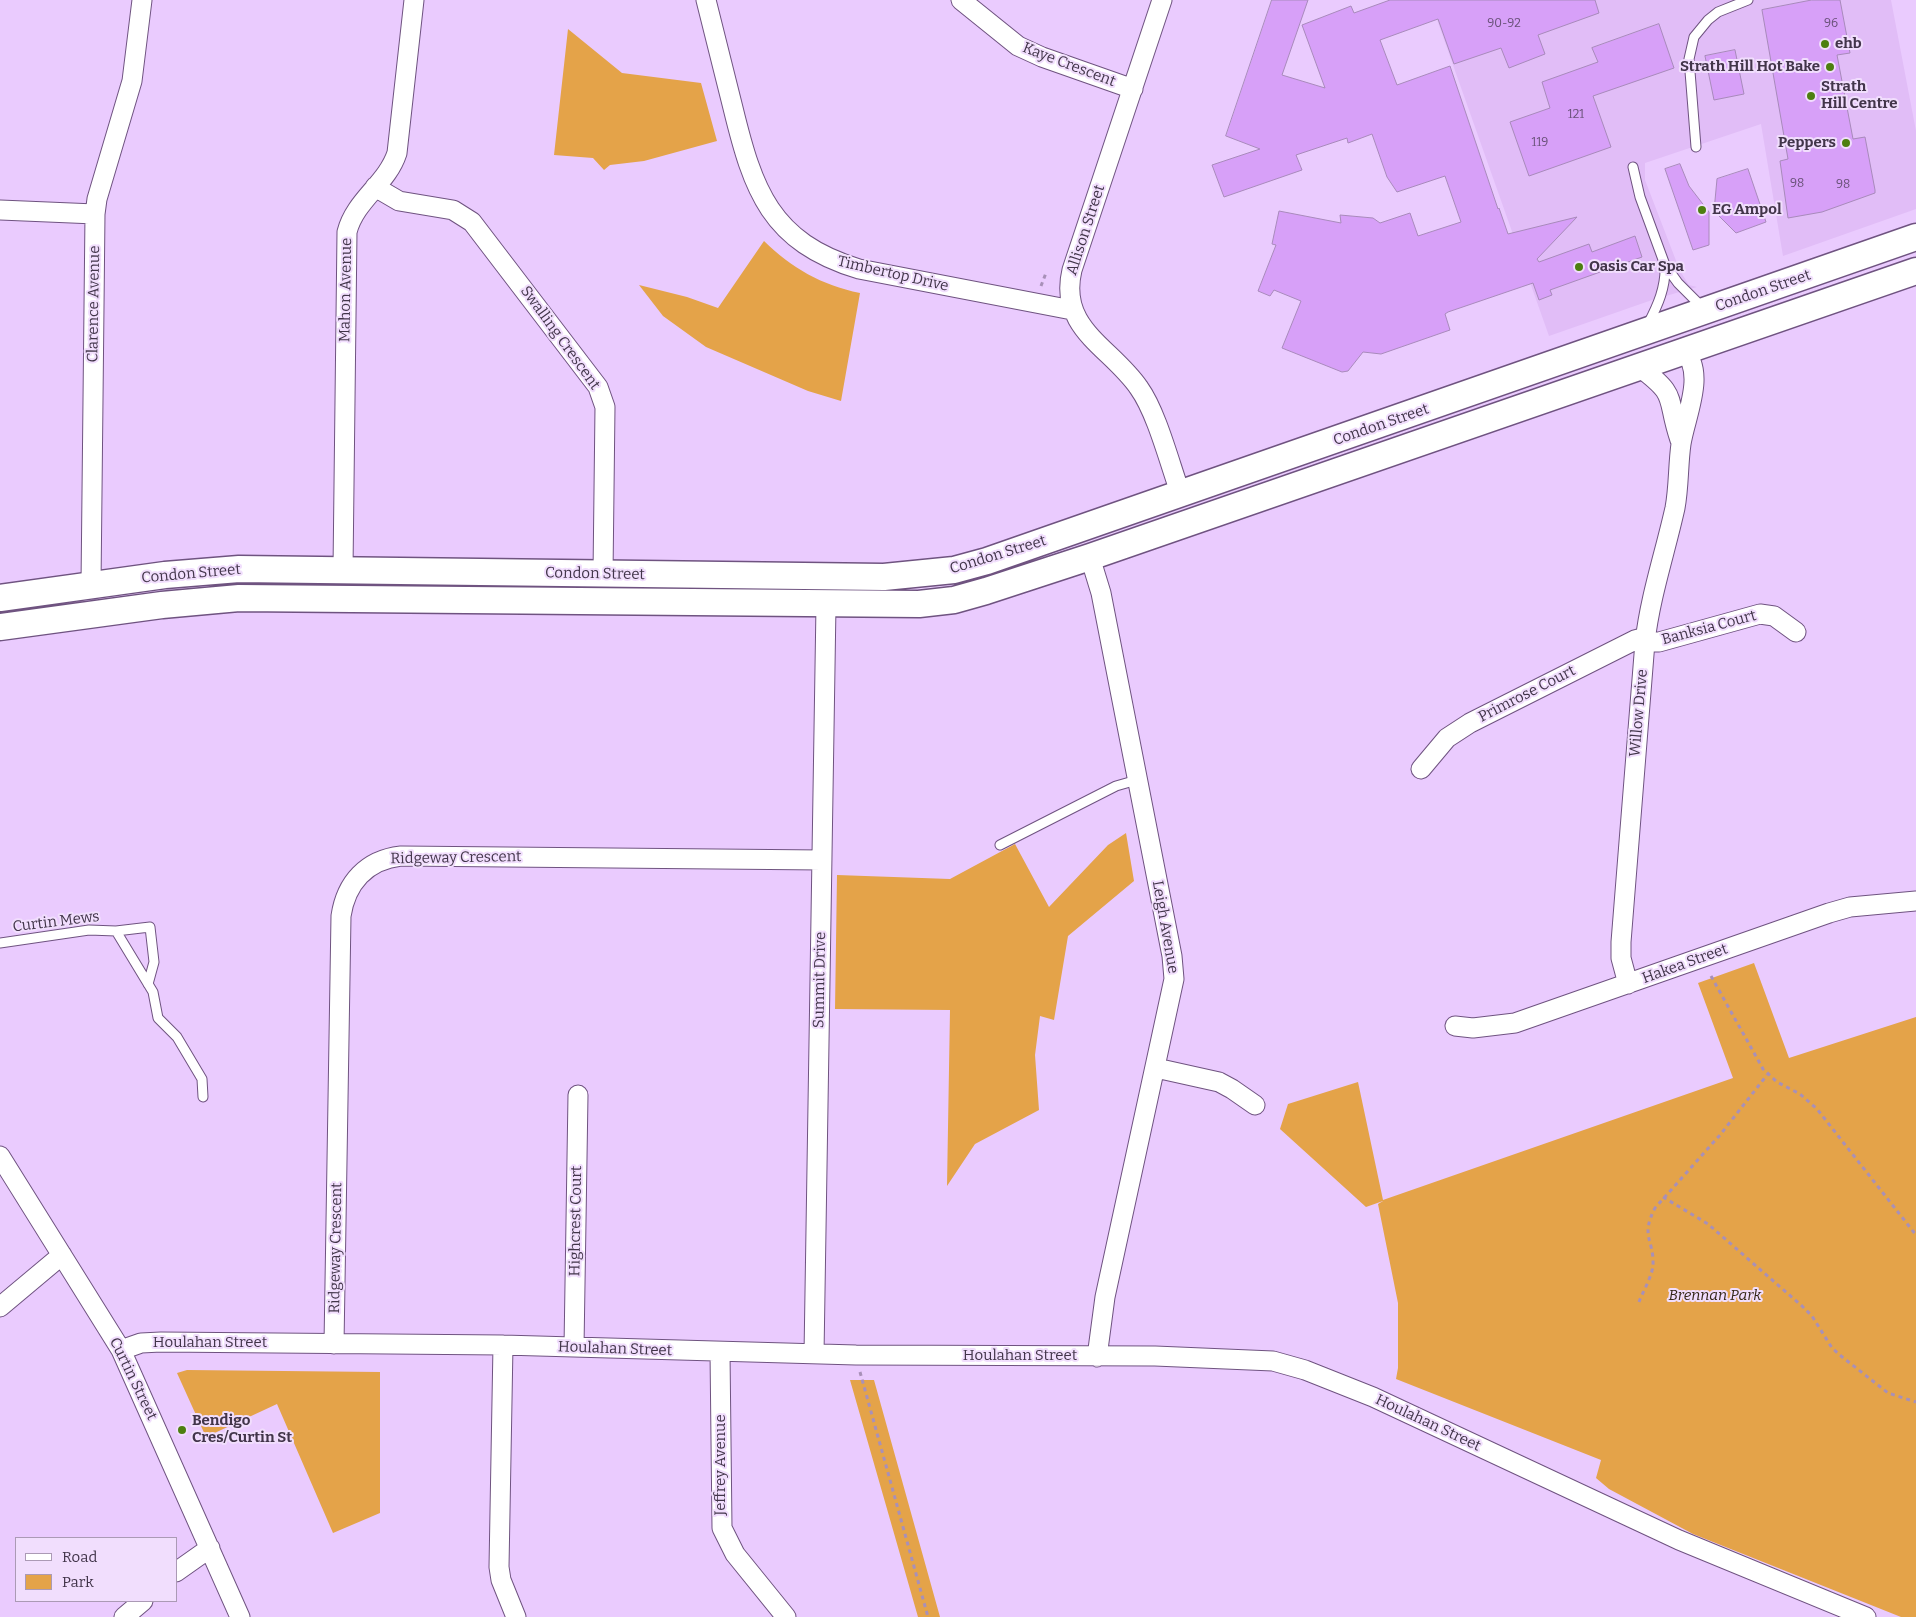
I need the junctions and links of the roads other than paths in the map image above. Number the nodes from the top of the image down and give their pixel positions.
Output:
1 (142, 0) edge
2 (414, 0) edge
3 (706, 0) edge
4 (961, 0) edge
5 (1162, 0) edge
6 (1748, 0) edge
7 (1133, 89) junction
8 (1696, 146) dead end
9 (1633, 167) dead end
10 (375, 187) junction
11 (0, 210) edge
12 (96, 214) junction
13 (1916, 237) edge
14 (1666, 265) junction
15 (1916, 271) edge
16 (1072, 310) junction
17 (1706, 311) junction
18 (1644, 333) junction
19 (1683, 350) junction
20 (1592, 352) junction
21 (1638, 366) junction
22 (1681, 444) junction
23 (1181, 495) junction
24 (1191, 521) junction
25 (1090, 557) junction
26 (343, 570) junction
27 (603, 574) junction
28 (91, 585) junction
29 (344, 597) junction
30 (0, 598) edge
31 (826, 605) junction
32 (94, 614) junction
33 (0, 626) edge
34 (1796, 632) dead end
35 (1645, 639) junction
36 (1421, 770) dead end
37 (1137, 780) junction
38 (1000, 845) dead end
39 (822, 860) junction
40 (1916, 901) edge
41 (116, 931) junction
42 (0, 943) edge
43 (148, 984) junction
44 (1628, 984) junction
45 (1455, 1026) dead end
46 (1156, 1068) junction
47 (578, 1095) dead end
48 (203, 1097) dead end
49 (1255, 1105) dead end
50 (0, 1156) edge
51 (62, 1255) junction
52 (0, 1308) edge
53 (334, 1344) junction
54 (503, 1345) junction
55 (574, 1347) junction
56 (121, 1350) junction
57 (720, 1352) junction
58 (814, 1354) junction
59 (1097, 1357) junction
60 (210, 1548) junction
61 (178, 1571) edge
62 (142, 1602) edge
63 (124, 1617) edge
64 (240, 1617) edge
65 (516, 1617) edge
66 (786, 1617) edge
67 (1866, 1617) edge

1 - 12 street, Clarence Avenue
2 - 10 street, Mahon Avenue
3 - 16 street, Timbertop Drive
4 - 7 street, Kaye Crescent
5 - 7 street, Allison Street
6 - 8 lane
7 - 16 street, Allison Street
9 - 14 lane
10 - 26 street, Mahon Avenue
10 - 27 street, Swalling Crescent
11 - 12 street
12 - 28 street, Clarence Avenue
13 - 17 main road, Condon Street
14 - 17 lane
14 - 18 lane
15 - 19 main road, Condon Street
16 - 23 street, Allison Street
17 - 18 main road, Condon Street
18 - 20 main road, Condon Street
19 - 20 main road
19 - 21 main road, Condon Street
19 - 22 street, Willow Drive
20 - 23 main road, Condon Street
21 - 22 street, Willow Drive
21 - 24 main road, Condon Street
22 - 35 street, Willow Drive
23 - 24 main road
23 - 27 main road, Condon Street
24 - 25 main road, Condon Street
25 - 31 main road, Condon Street
25 - 37 street, Leigh Avenue
26 - 27 main road, Condon Street
26 - 28 main road, Condon Street
26 - 29 main road, Mahon Avenue
28 - 30 main road, Condon Street
28 - 32 main road, Clarence Avenue
29 - 31 main road, Condon Street
29 - 32 main road, Condon Street
31 - 39 street, Summit Drive
32 - 33 main road, Condon Street
34 - 35 street, Banksia Court
35 - 36 street, Primrose Court
35 - 44 street, Willow Drive
37 - 38 lane
37 - 46 street, Leigh Avenue
39 - 53 street, Ridgeway Crescent
39 - 58 street, Summit Drive
40 - 44 street, Hakea Street
41 - 42 lane, Curtin Mews
41 - 43 lane, Curtin Mews
41 - 43 lane, Curtin Mews
43 - 48 lane, Curtin Mews
44 - 45 street, Hakea Street
46 - 49 street
46 - 59 street, Leigh Avenue
47 - 55 street, Highcrest Court
50 - 51 street, Curtin Street
51 - 52 street
51 - 56 street, Curtin Street
53 - 54 street, Houlahan Street
53 - 56 street, Houlahan Street
54 - 55 street, Houlahan Street
54 - 65 street
55 - 57 street, Houlahan Street
56 - 60 street, Curtin Street
57 - 58 street, Houlahan Street
57 - 66 street, Jeffrey Avenue
58 - 59 street, Houlahan Street
59 - 67 street, Houlahan Street
60 - 61 street
60 - 64 street, Curtin Street
62 - 63 street

